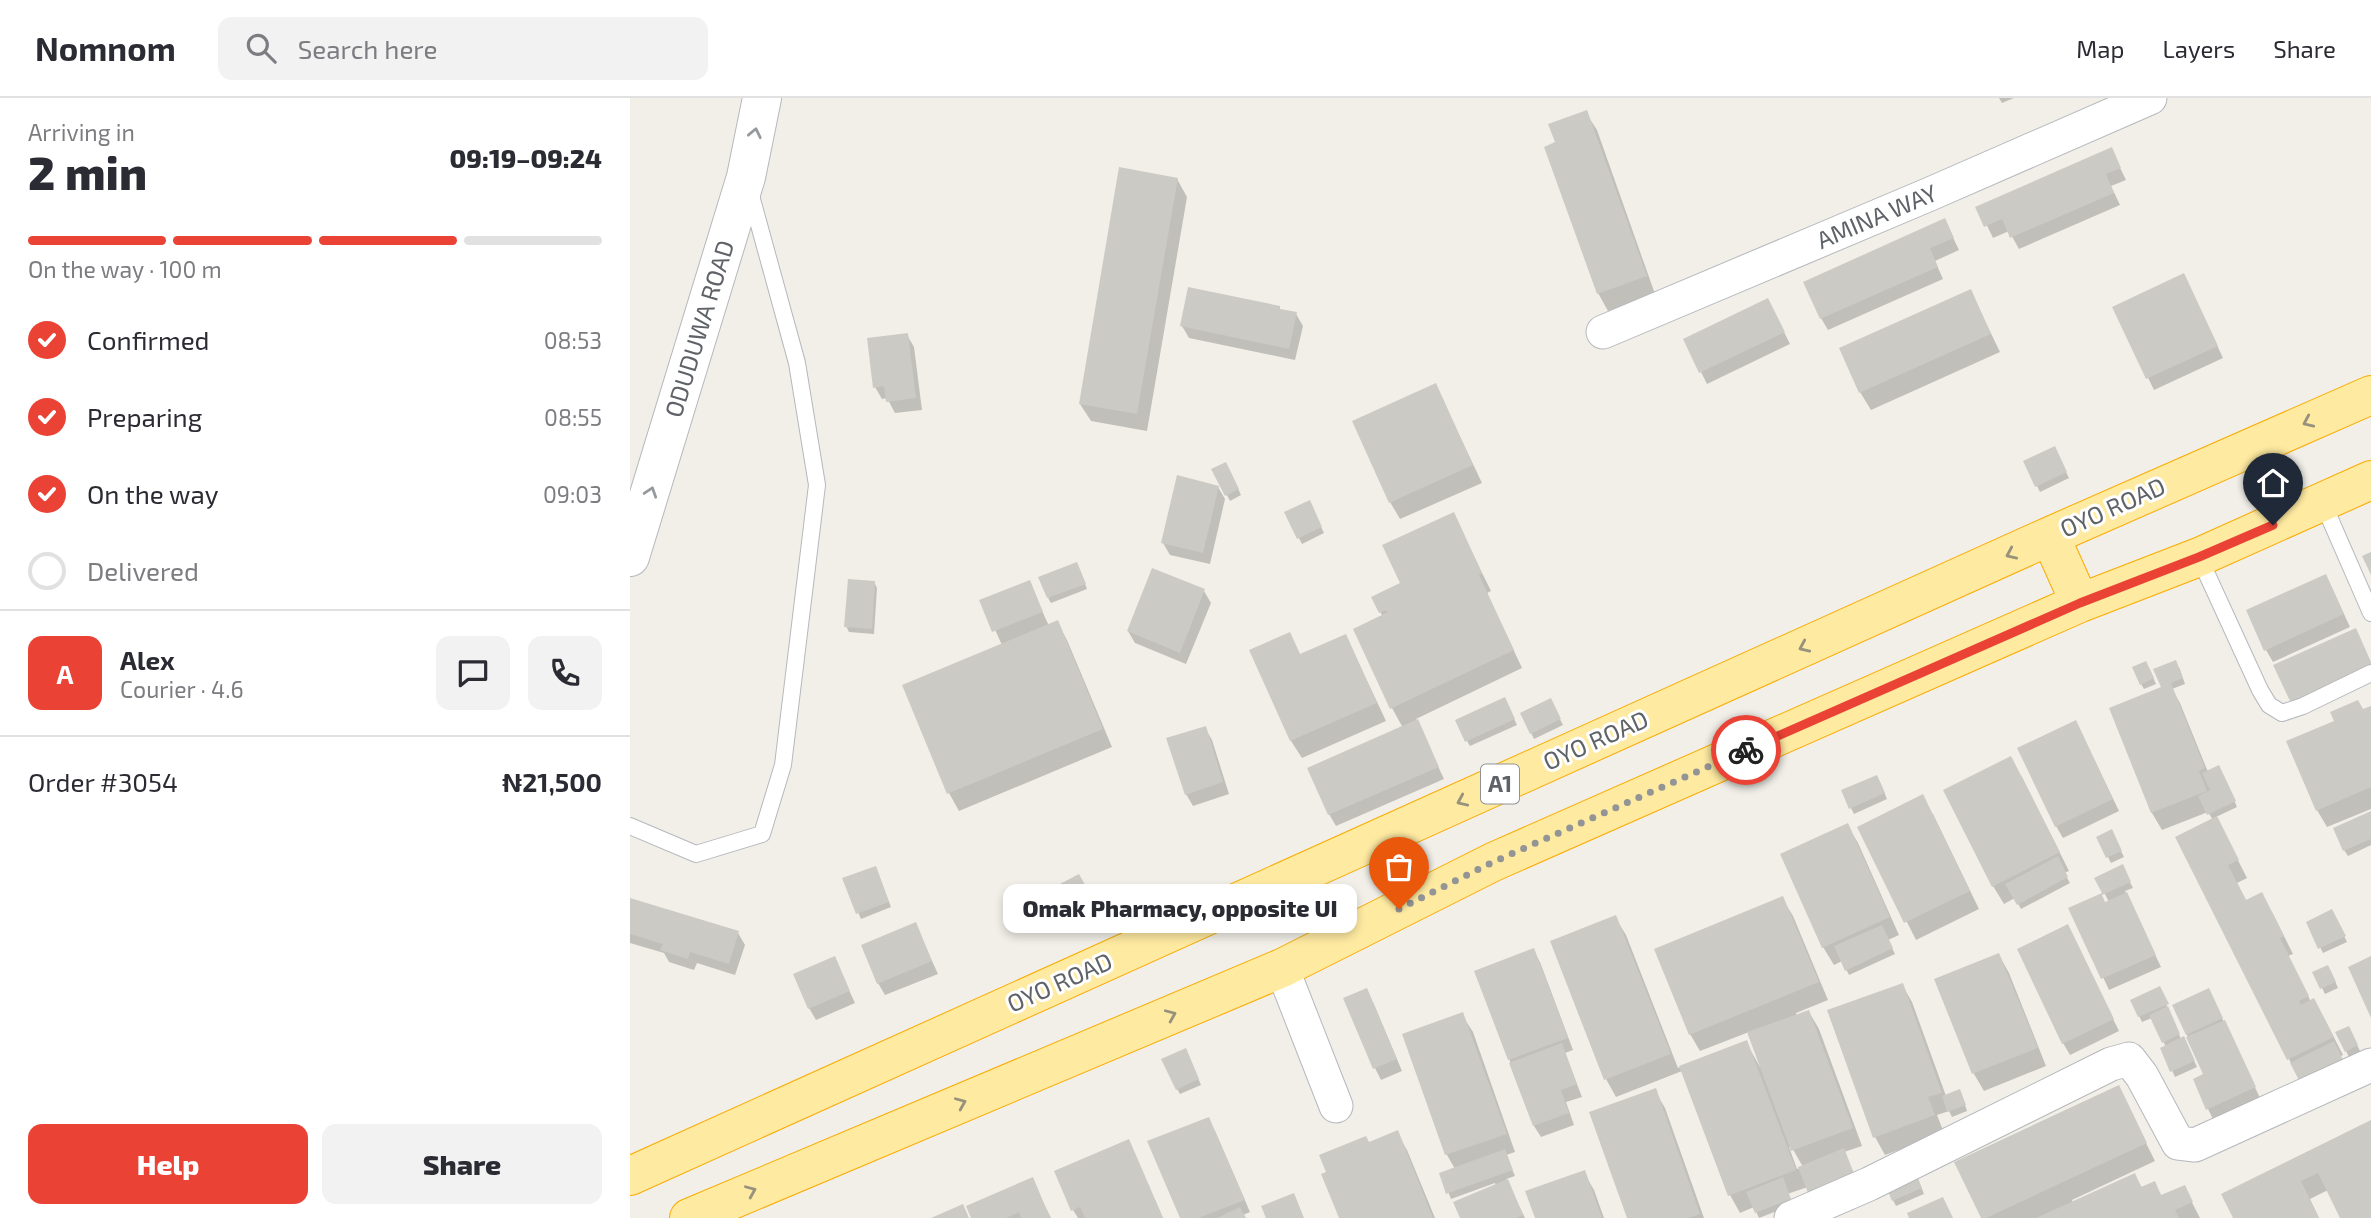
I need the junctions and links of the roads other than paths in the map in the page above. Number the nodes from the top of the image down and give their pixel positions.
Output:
1 (762, 98) edge
2 (2150, 98) edge
3 (746, 177) junction
4 (1603, 332) dead end
5 (2371, 394) edge
6 (2371, 480) edge
7 (2323, 503) junction
8 (2050, 536) junction
9 (630, 557) edge
10 (2199, 557) junction
11 (2080, 603) junction
12 (2371, 613) edge
13 (2371, 673) edge
14 (630, 826) edge
15 (1282, 968) junction
16 (2371, 1065) edge
17 (1336, 1106) dead end
18 (630, 1176) edge
19 (689, 1218) edge
20 (1791, 1218) edge

3 -> 1 street, ODUDUWA ROAD
2 - 4 street, AMINA WAY
9 -> 3 street, ODUDUWA ROAD
3 - 14 lane
5 -> 8 highway, OYO ROAD / A1
6 - 7 highway
7 - 10 highway
7 - 12 lane
8 - 11 highway
8 -> 18 highway, OYO ROAD / A1
10 - 11 highway
10 - 13 lane
11 - 15 highway
15 - 17 street
19 -> 15 highway
16 - 20 street

